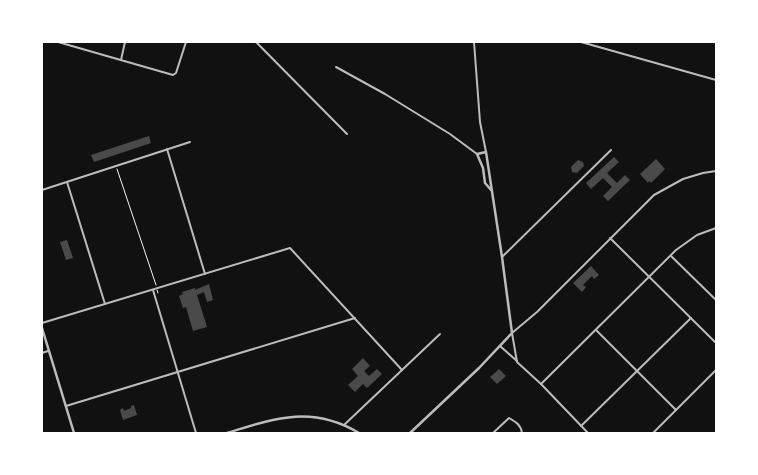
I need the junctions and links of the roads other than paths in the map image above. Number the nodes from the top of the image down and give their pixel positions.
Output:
1 (58, 42) edge
2 (125, 42) edge
3 (186, 42) edge
4 (256, 42) edge
5 (474, 42) edge
6 (581, 42) edge
7 (121, 60) junction
8 (336, 67) dead end
9 (716, 80) edge
10 (347, 134) dead end
11 (190, 142) dead end
12 (167, 149) junction
13 (610, 150) dead end
14 (486, 152) junction
15 (477, 154) junction
16 (716, 171) edge
17 (67, 182) junction
18 (42, 190) edge
19 (492, 191) junction
20 (716, 228) edge
21 (610, 238) junction
22 (671, 256) junction
23 (502, 257) junction
24 (205, 274) junction
25 (650, 276) junction
26 (153, 290) junction
27 (716, 300) edge
28 (105, 304) junction
29 (355, 318) junction
30 (690, 318) junction
31 (42, 323) edge
32 (42, 328) edge
33 (596, 330) junction
34 (512, 333) junction
35 (440, 334) dead end
36 (716, 343) edge
37 (500, 346) junction
38 (48, 351) junction
39 (42, 353) edge
40 (517, 362) junction
41 (402, 370) junction
42 (716, 370) edge
43 (637, 372) junction
44 (177, 373) junction
45 (541, 384) junction
46 (66, 406) junction
47 (676, 410) junction
48 (344, 425) junction
49 (581, 426) junction
50 (74, 433) edge
51 (196, 433) edge
52 (227, 433) edge
53 (359, 433) edge
54 (410, 433) edge
55 (493, 433) edge
56 (522, 433) edge
57 (588, 433) edge
58 (653, 433) edge

1 - 7 street
2 - 7 street
3 - 7 street
4 - 10 street
5 - 14 street
6 - 9 street
8 - 15 street
11 - 12 street
12 - 17 street
12 - 24 street
13 - 23 street
14 - 15 street
14 - 19 street
15 - 19 street
16 - 21 street
17 - 18 street
17 - 28 street
19 - 23 street
20 - 22 street
21 - 25 street
21 - 34 street
22 - 25 street
22 - 27 street
23 - 34 street
24 - 26 street
24 - 29 street
25 - 30 street
25 - 33 street
26 - 28 street
26 - 44 street
28 - 31 street
29 - 41 street
29 - 44 street
30 - 36 street
30 - 43 street
32 - 38 street
33 - 43 street
33 - 45 street
34 - 37 street
34 - 40 street
35 - 41 street
37 - 40 street
37 - 54 street
38 - 39 street
38 - 46 street
40 - 45 street
41 - 48 street
42 - 47 street
43 - 47 street
43 - 49 street
44 - 46 street
44 - 51 street
45 - 49 street
46 - 50 street
47 - 58 street
48 - 52 street
48 - 53 street
49 - 57 street
55 - 56 street

